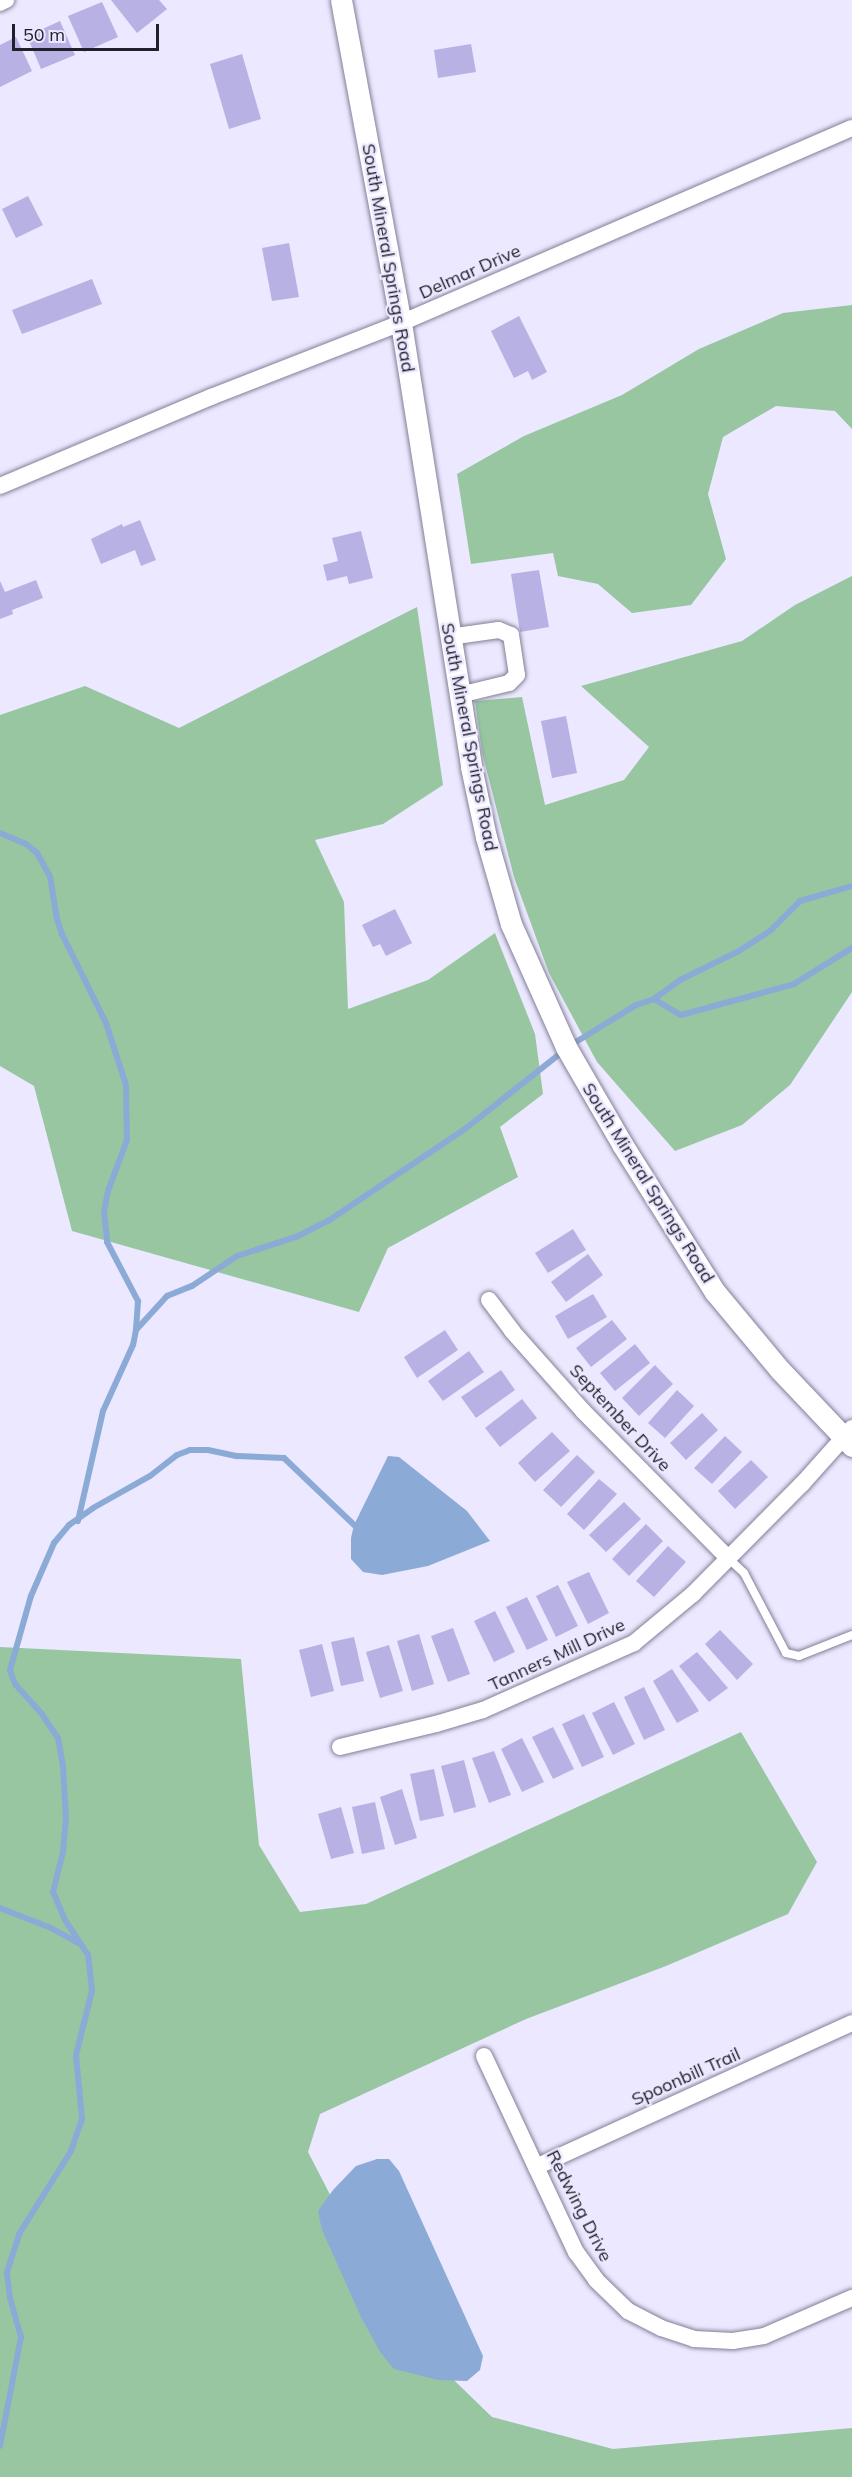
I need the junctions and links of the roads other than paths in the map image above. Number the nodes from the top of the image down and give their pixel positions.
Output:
1 (6, 0) edge
2 (341, 0) edge
3 (0, 3) edge
4 (852, 128) edge
5 (400, 323) junction
6 (0, 486) edge
7 (449, 637) junction
8 (459, 695) junction
9 (489, 1300) dead end
10 (849, 1437) edge
11 (728, 1558) junction
12 (852, 1635) edge
13 (340, 1747) dead end
14 (852, 2023) edge
15 (484, 2056) dead end
16 (536, 2167) junction
17 (852, 2298) edge

1 - 3 street
2 - 5 street, South Mineral Springs Road
4 - 5 street, Delmar Drive
5 - 6 street, Delmar Drive
5 - 7 street, South Mineral Springs Road
7 - 8 street, South Mineral Springs Road
7 - 8 street
8 - 10 street, South Mineral Springs Road
9 - 11 street, September Drive
10 - 11 street, Tanners Mill Drive
11 - 12 lane
11 - 13 street, Tanners Mill Drive
14 - 16 street, Spoonbill Trail
15 - 16 street, Redwing Drive
16 - 17 street, Redwing Drive

